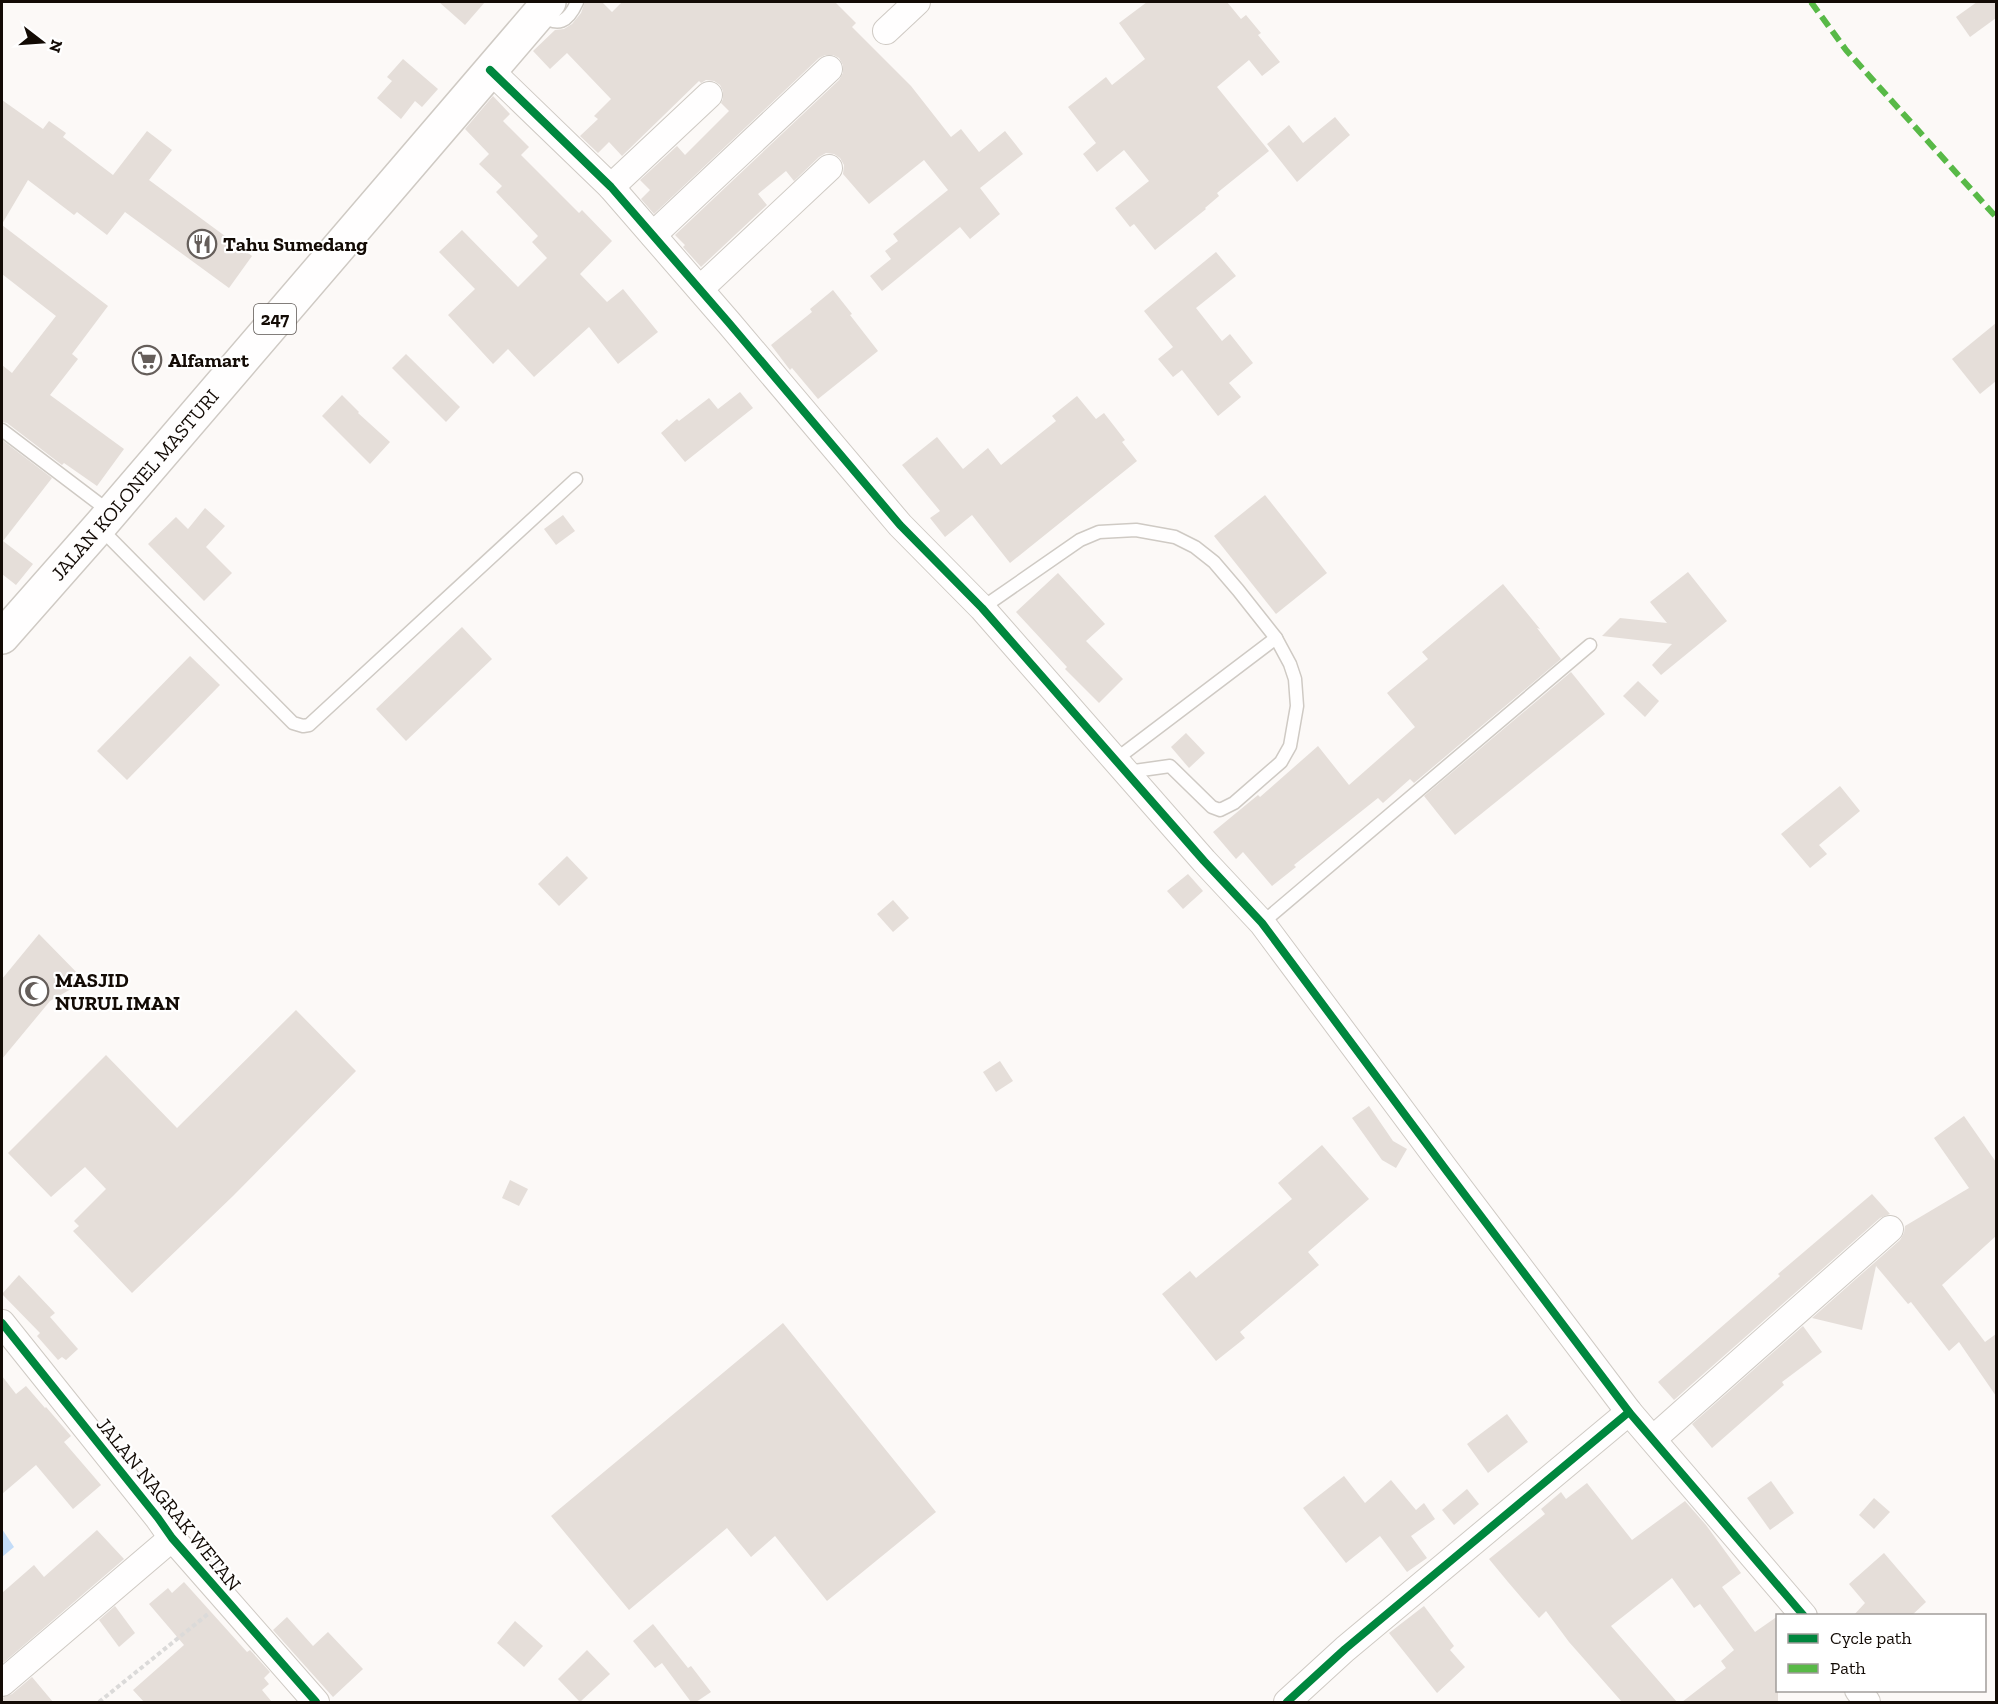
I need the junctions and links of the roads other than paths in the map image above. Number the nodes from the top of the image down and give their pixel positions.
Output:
1 (577, 2) edge
2 (917, 2) edge
3 (544, 7) edge
4 (886, 31) dead end
5 (829, 69) dead end
6 (490, 70) junction
7 (709, 95) dead end
8 (829, 168) dead end
9 (611, 187) junction
10 (653, 235) junction
11 (699, 289) junction
12 (2, 430) edge
13 (576, 478) dead end
14 (105, 520) junction
15 (982, 608) junction
16 (2, 637) edge
17 (1276, 638) junction
18 (1590, 645) dead end
19 (1120, 766) junction
20 (1262, 923) junction
21 (1890, 1229) dead end
22 (2, 1323) edge
23 (1629, 1412) junction
24 (1653, 1439) junction
25 (172, 1538) junction
26 (1800, 1610) edge
27 (2, 1683) edge
28 (316, 1702) edge
29 (1287, 1702) edge

1 - 3 lane
2 - 4 street
3 - 6 main road, JALAN KOLONEL MASTURI / 247
5 - 10 street
6 - 9 street
6 - 14 main road, JALAN KOLONEL MASTURI / 247
7 - 9 street
8 - 11 street
9 - 10 street
10 - 11 street
11 - 15 street
12 - 14 lane
13 - 14 lane
14 - 16 main road, JALAN KOLONEL MASTURI / 247
15 - 17 lane
15 - 19 street
17 - 19 lane
17 - 19 lane
18 - 20 lane
19 - 20 street
20 - 23 street
21 - 24 street
22 - 25 street, JALAN NAGRAK WETAN
23 - 24 street
23 - 29 street
24 - 26 street
25 - 27 street
25 - 28 street, JALAN NAGRAK WETAN

